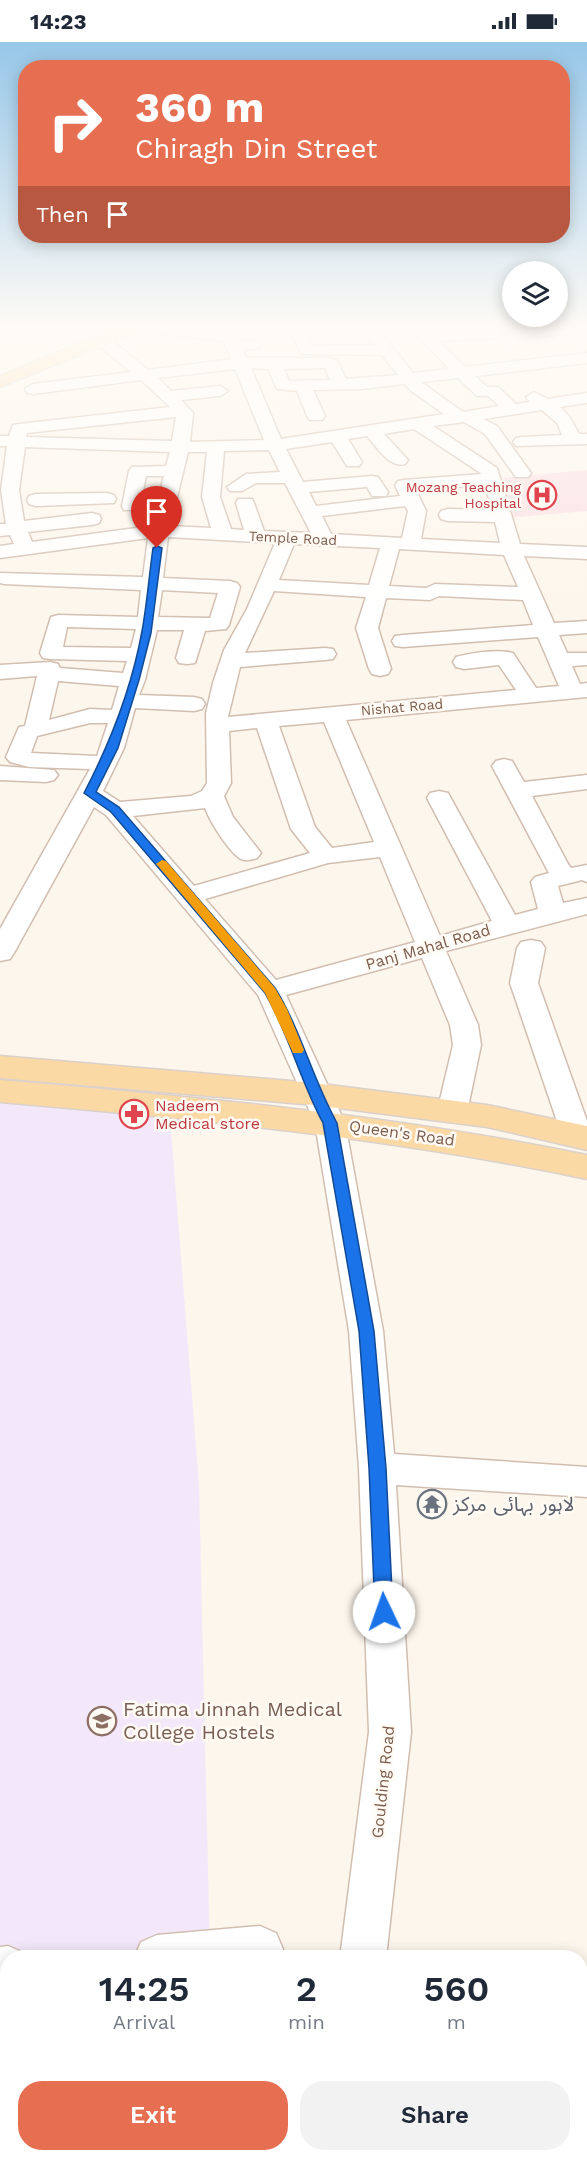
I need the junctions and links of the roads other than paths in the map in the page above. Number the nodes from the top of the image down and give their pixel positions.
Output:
1 (59, 425) edge
2 (183, 425) edge
3 (267, 425) edge
4 (379, 425) edge
5 (415, 425) edge
6 (419, 425) edge
7 (470, 425) edge
8 (479, 425) edge
9 (544, 425) edge
10 (568, 425) edge
11 (381, 434) junction
12 (337, 436) junction
13 (441, 440) junction
14 (570, 440) edge
15 (306, 441) junction
16 (9, 442) edge
17 (522, 442) dead end
18 (216, 445) junction
19 (275, 445) junction
20 (180, 447) junction
21 (317, 459) dead end
22 (399, 460) dead end
23 (353, 462) dead end
24 (214, 465) junction
25 (174, 471) junction
26 (522, 472) dead end
27 (292, 477) junction
28 (493, 478) junction
29 (24, 480) junction
30 (373, 498) junction
31 (107, 499) dead end
32 (411, 500) junction
33 (131, 506) dead end
34 (309, 512) junction
35 (448, 515) dead end
36 (503, 516) junction
37 (92, 519) dead end
38 (378, 525) dead end
39 (6, 529) edge
40 (159, 531) junction
41 (223, 534) junction
42 (256, 536) junction
43 (287, 537) junction
44 (324, 539) junction
45 (400, 544) junction
46 (512, 550) junction
47 (13, 551) edge
48 (587, 554) edge
49 (2, 583) edge
50 (153, 583) junction
51 (268, 585) junction
52 (378, 591) junction
53 (530, 594) junction
54 (64, 604) dead end
55 (100, 613) junction
56 (149, 614) junction
57 (196, 624) junction
58 (587, 627) edge
59 (546, 630) junction
60 (403, 641) dead end
61 (90, 654) junction
62 (326, 654) dead end
63 (141, 655) junction
64 (187, 658) dead end
65 (587, 658) edge
66 (558, 660) junction
67 (231, 661) junction
68 (464, 662) dead end
69 (380, 669) dead end
70 (48, 674) junction
71 (90, 677) junction
72 (1, 679) edge
73 (579, 691) edge
74 (530, 695) junction
75 (128, 699) junction
76 (194, 704) dead end
77 (332, 714) junction
78 (86, 717) junction
79 (266, 720) junction
80 (37, 723) junction
81 (217, 725) junction
82 (77, 762) junction
83 (504, 766) dead end
84 (0, 773) edge
85 (97, 778) junction
86 (587, 782) edge
87 (517, 790) junction
88 (212, 796) junction
89 (439, 798) dead end
90 (115, 810) junction
91 (388, 848) junction
92 (248, 853) dead end
93 (326, 856) junction
94 (576, 875) edge
95 (189, 895) junction
96 (587, 906) edge
97 (552, 913) junction
98 (507, 925) junction
99 (3, 943) edge
100 (429, 946) junction
101 (531, 948) dead end
102 (270, 991) junction
103 (0, 1067) edge
104 (0, 1091) edge
105 (322, 1109) junction
106 (452, 1112) junction
107 (582, 1137) edge
108 (587, 1167) edge
109 (377, 1468) junction
110 (587, 1482) edge
111 (260, 1949) dead end
112 (249, 1950) edge
113 (364, 1950) edge

1 - 16 street
2 - 20 street
3 - 19 street
4 - 11 street
5 - 11 street
6 - 13 street
7 - 13 street
8 - 26 street
9 - 14 street
10 - 14 street
11 - 12 street
11 - 13 street
11 - 22 street
12 - 15 street
12 - 23 street
13 - 28 street
14 - 17 street
15 - 19 street
15 - 21 street
16 - 20 street
16 - 29 street
18 - 19 street
18 - 20 street
18 - 24 street
19 - 27 street
20 - 25 street
24 - 27 street
24 - 41 street
25 - 33 street
25 - 40 street
27 - 30 street
27 - 34 street
27 - 42 street
28 - 32 street
28 - 36 street
29 - 31 street
29 - 39 street
30 - 32 street
30 - 34 street
30 - 38 street
32 - 45 street
34 - 44 street
35 - 36 street
36 - 46 street
37 - 39 street
39 - 47 street
40 - 41 street, Temple Road
40 - 47 street, Temple Road
40 - 50 street
41 - 42 street, Temple Road
42 - 43 street, Temple Road
43 - 44 street, Temple Road
43 - 51 street
44 - 45 street, Temple Road
45 - 46 street, Temple Road
45 - 52 street
46 - 48 street, Temple Road
46 - 53 street
47 - 49 street
49 - 50 street
50 - 56 street
50 - 57 street
51 - 52 street
51 - 67 street
52 - 53 street
52 - 69 street
53 - 59 street
54 - 55 street
55 - 56 street
55 - 61 street
55 - 61 street
56 - 57 street
56 - 63 street
57 - 64 street
58 - 59 street
59 - 60 street
59 - 66 street
61 - 63 street
62 - 67 street
63 - 75 street
65 - 66 street
66 - 73 street
67 - 81 street
68 - 74 street
70 - 71 street
70 - 72 street
70 - 80 street
71 - 75 street
71 - 78 street
73 - 74 street, Nishat Road
74 - 77 street, Nishat Road
75 - 76 street
75 - 78 street
75 - 85 street
77 - 79 street, Nishat Road
77 - 91 street
78 - 80 street
78 - 82 street
79 - 81 street, Nishat Road
79 - 93 street
80 - 82 street
81 - 88 street
82 - 85 street
83 - 87 street
84 - 85 street
85 - 90 street, Goulding Road
85 - 99 street
86 - 87 street
87 - 94 street
88 - 90 street
88 - 92 street
89 - 98 street
90 - 95 street, Goulding Road
91 - 93 street
91 - 100 street
93 - 95 street
94 - 97 street
95 - 102 street, Goulding Road
96 - 97 street, Panj Mahal Road
97 - 98 street, Panj Mahal Road
98 - 100 street, Panj Mahal Road
100 - 102 street, Panj Mahal Road
100 - 106 street
101 - 107 street
102 - 105 street, Goulding Road
103 - 105 main road, Queen's Road
104 - 105 main road, Queen's Road
105 - 106 main road, Queen's Road
105 - 108 main road, Queen's Road
105 - 109 street, Goulding Road
106 - 107 main road, Queen's Road
109 - 110 street
109 - 113 street, Goulding Road
111 - 112 street

